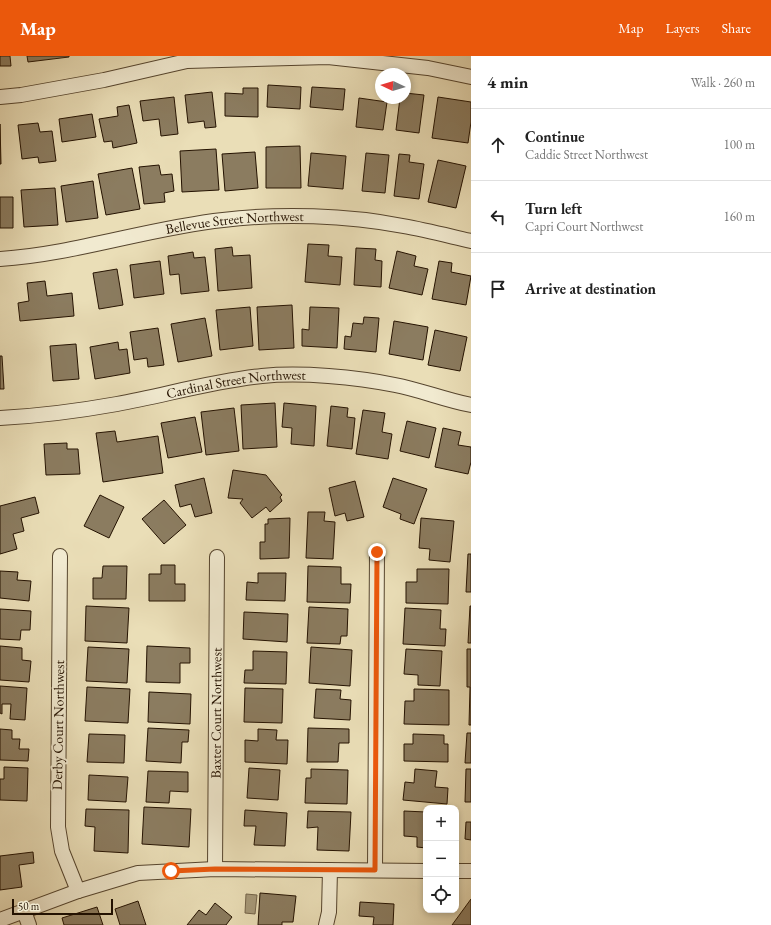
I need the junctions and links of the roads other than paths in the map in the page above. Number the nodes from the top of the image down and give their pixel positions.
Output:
1 (428, 62) edge
2 (471, 77) edge
3 (0, 97) edge
4 (471, 241) edge
5 (0, 259) edge
6 (471, 405) edge
7 (0, 418) edge
8 (377, 552) dead end
9 (60, 556) dead end
10 (217, 557) dead end
11 (215, 869) junction
12 (330, 870) junction
13 (375, 870) junction
14 (423, 871) edge
15 (459, 871) edge
16 (471, 871) edge
17 (78, 891) junction
18 (24, 911) junction
19 (0, 920) edge
20 (29, 925) edge
21 (326, 925) edge

1 - 2 street
1 - 3 street
4 - 5 street, Bellevue Street Northwest
6 - 7 street, Cardinal Street Northwest
8 - 13 street
9 - 17 street, Derby Court Northwest
10 - 11 street, Baxter Court Northwest
11 - 12 street
11 - 17 street
12 - 13 street
12 - 21 street
13 - 14 street
15 - 16 street
17 - 18 street
18 - 19 street
18 - 20 street

